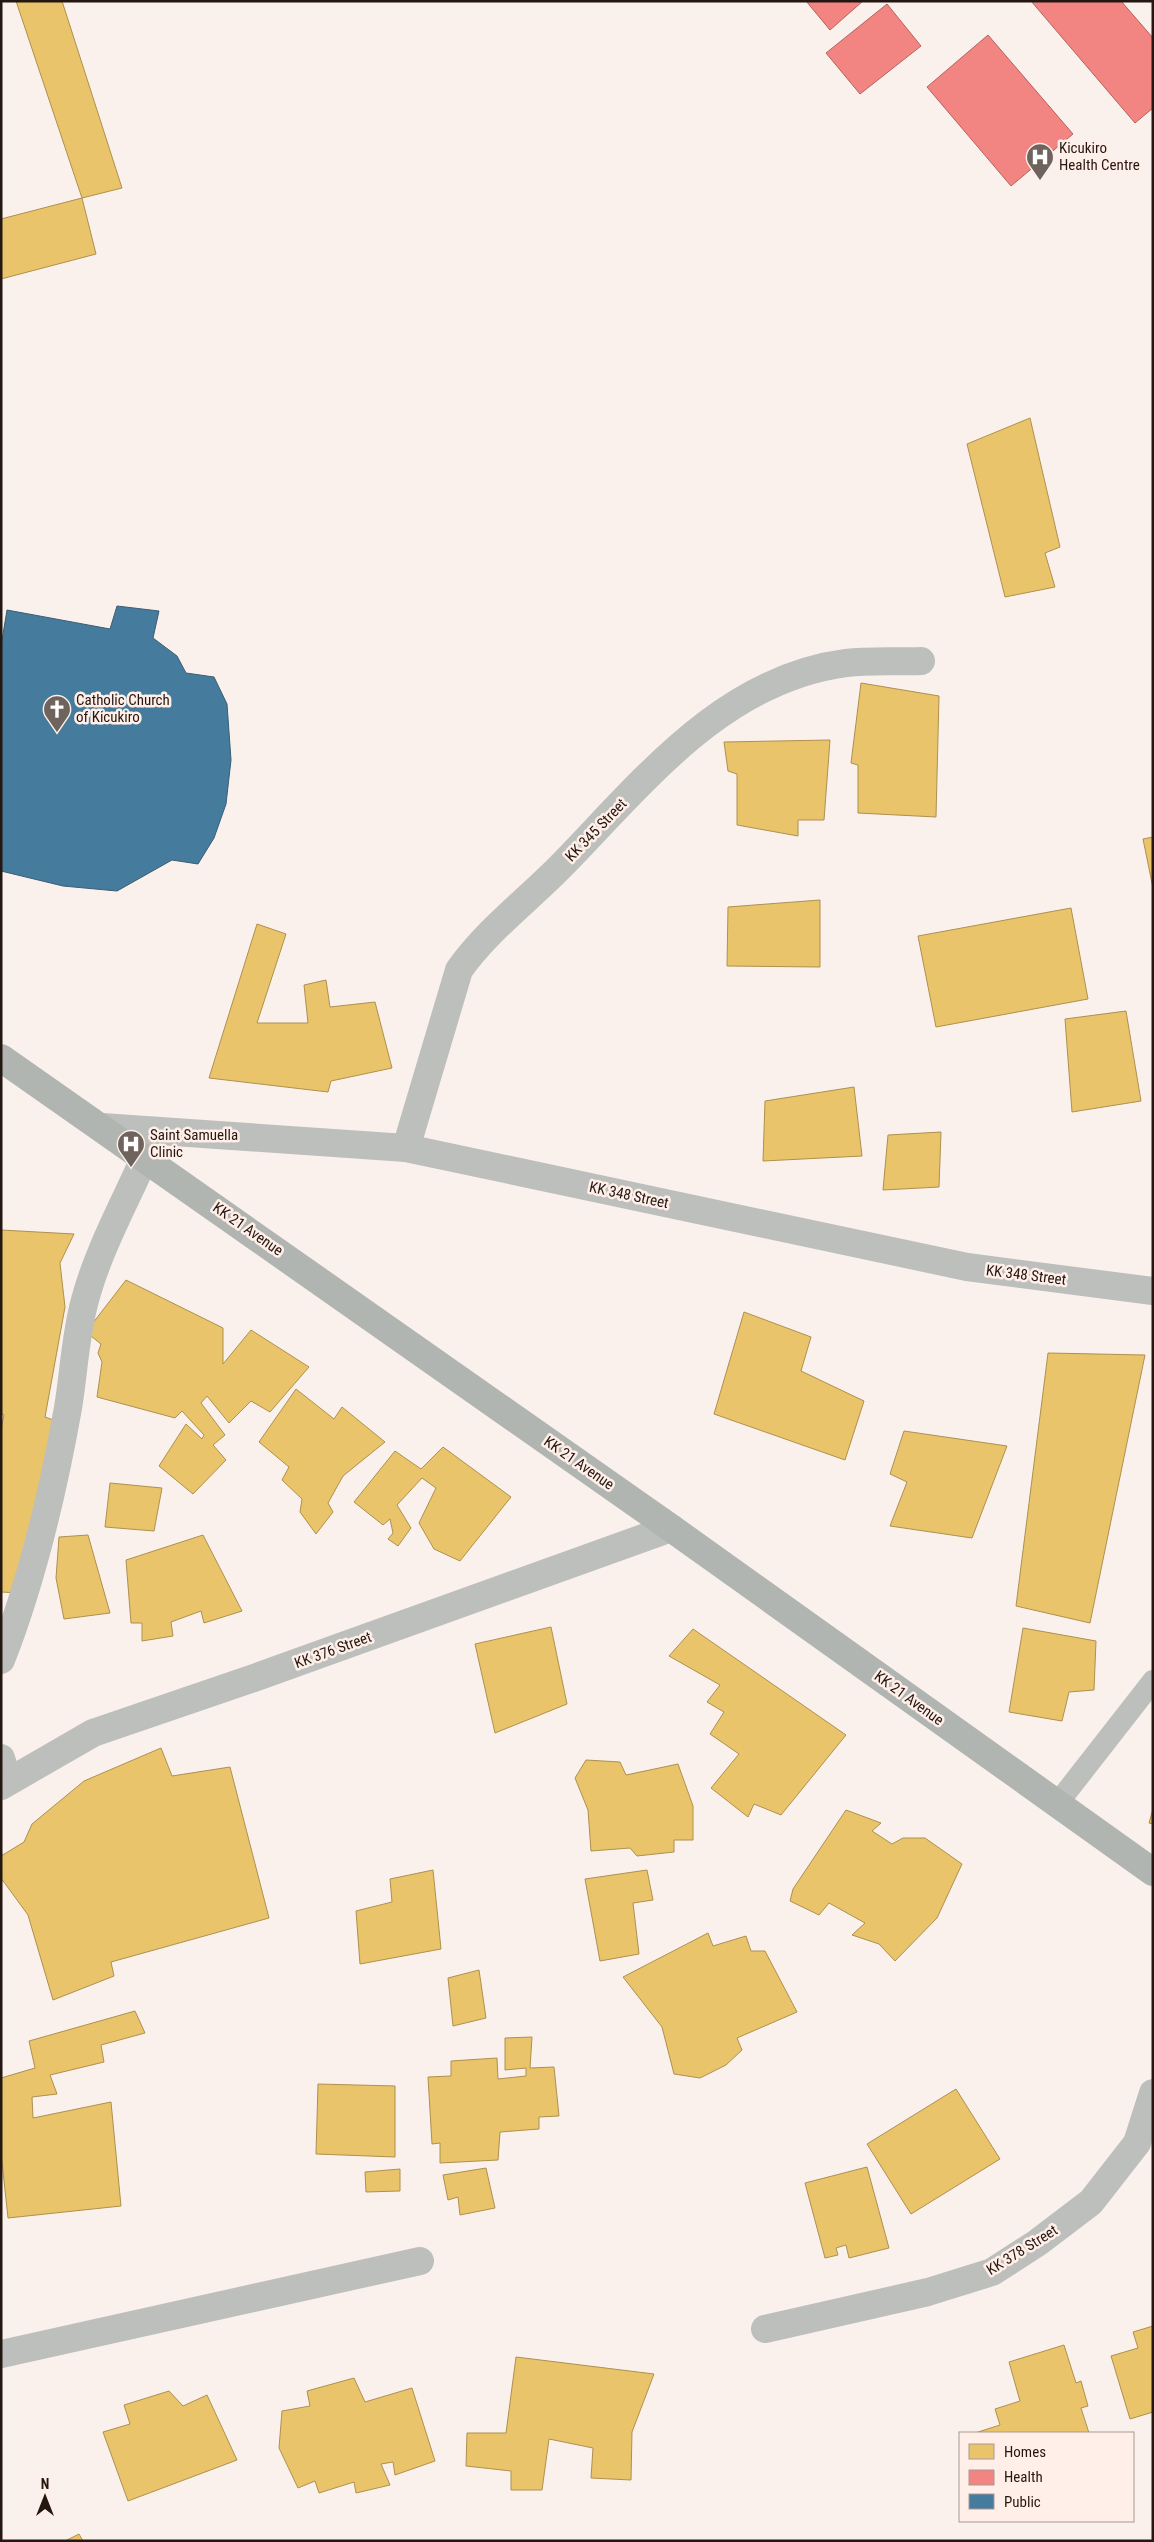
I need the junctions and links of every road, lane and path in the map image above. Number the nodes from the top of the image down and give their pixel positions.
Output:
1 (921, 661) dead end
2 (1, 1058) edge
3 (102, 1127) junction
4 (406, 1148) junction
5 (145, 1157) junction
6 (1153, 1291) edge
7 (671, 1528) junction
8 (1, 1660) edge
9 (1153, 1681) edge
10 (4, 1775) edge
11 (1057, 1804) junction
12 (1153, 1872) edge
13 (1153, 2093) edge
14 (420, 2261) dead end
15 (765, 2329) dead end
16 (1, 2354) edge

1 - 4 street, KK 345 Street
2 - 3 main road, KK 21 Avenue
3 - 4 street, KK 348 Street
3 - 5 main road, KK 21 Avenue
4 - 6 street, KK 348 Street
5 - 7 main road, KK 21 Avenue
5 - 8 street
7 - 10 street, KK 376 Street
7 - 11 main road, KK 21 Avenue
9 - 11 lane
11 - 12 main road, KK 21 Avenue
13 - 15 street, KK 378 Street
14 - 16 street

